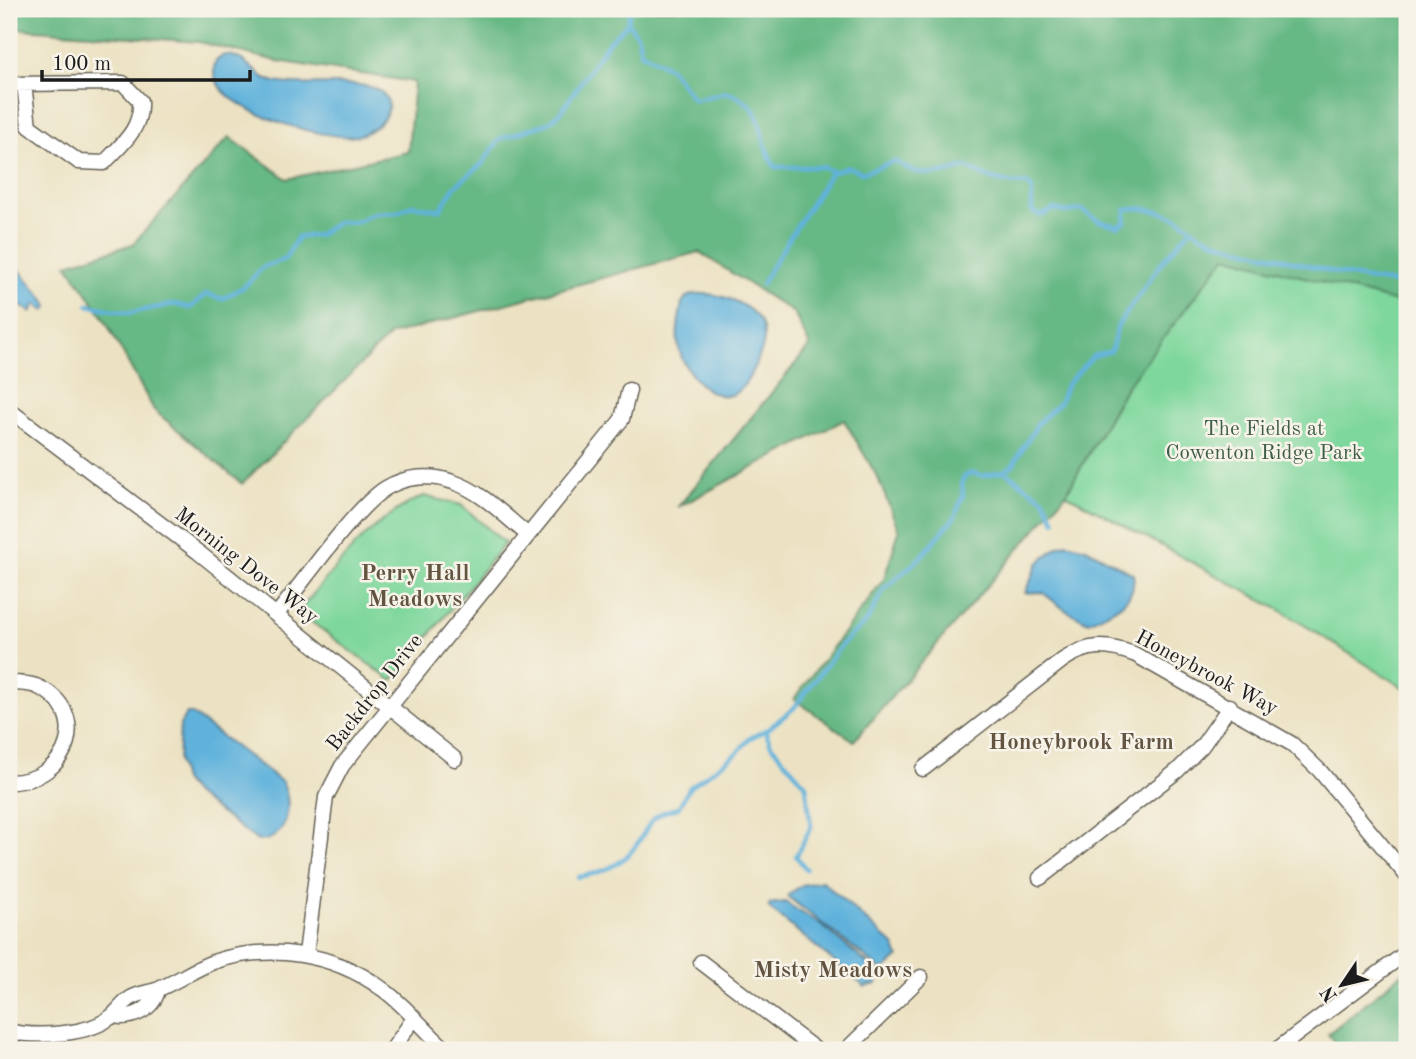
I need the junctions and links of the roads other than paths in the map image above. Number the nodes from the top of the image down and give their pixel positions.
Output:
1 (9, 84) edge
2 (24, 84) junction
3 (629, 390) dead end
4 (9, 410) edge
5 (528, 535) junction
6 (276, 615) junction
7 (9, 682) edge
8 (389, 706) junction
9 (1230, 706) junction
10 (455, 760) dead end
11 (923, 769) dead end
12 (9, 782) edge
13 (1407, 876) edge
14 (1040, 878) dead end
15 (1407, 952) edge
16 (306, 954) junction
17 (701, 962) dead end
18 (921, 976) dead end
19 (414, 1018) junction
20 (9, 1031) edge
21 (392, 1050) edge
22 (447, 1050) edge
23 (816, 1050) edge
24 (846, 1050) edge
25 (1276, 1050) edge

1 - 2 street
2 - 2 street
3 - 5 street, Backdrop Drive
4 - 6 street, Morning Dove Way
5 - 6 street
5 - 8 street, Backdrop Drive
6 - 8 street, Morning Dove Way
7 - 12 street
8 - 10 street, Morning Dove Way
8 - 16 street, Backdrop Drive
9 - 11 street, Honeybrook Way
9 - 13 street, Honeybrook Way
9 - 14 street
15 - 25 street
16 - 19 street
16 - 20 street
17 - 23 street
18 - 24 street
19 - 21 street
19 - 22 street

